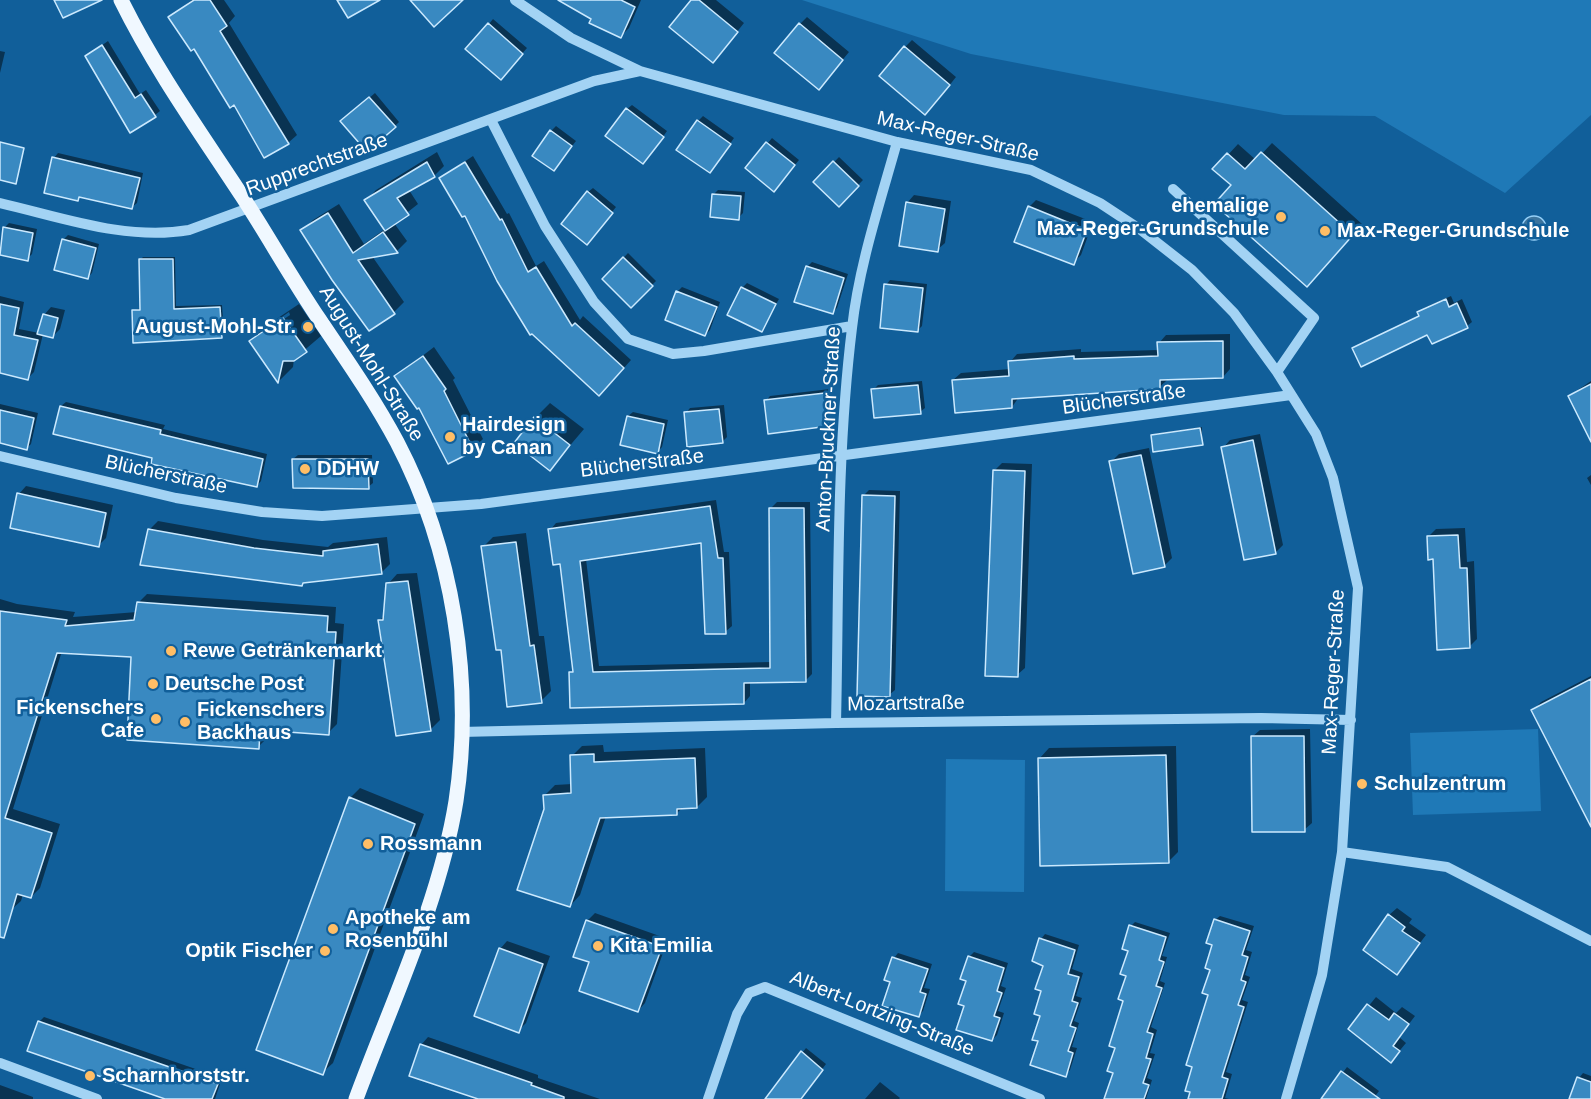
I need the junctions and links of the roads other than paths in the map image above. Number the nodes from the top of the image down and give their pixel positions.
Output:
1 (121, 0) edge
2 (515, 0) edge
3 (640, 71) junction
4 (491, 120) junction
5 (897, 142) junction
6 (1173, 189) dead end
7 (0, 203) edge
8 (250, 208) junction
9 (852, 326) junction
10 (1277, 372) junction
11 (1292, 395) junction
12 (0, 456) edge
13 (842, 456) junction
14 (425, 509) junction
15 (1351, 720) junction
16 (836, 723) junction
17 (461, 732) junction
18 (1342, 852) junction
19 (1591, 941) edge
20 (0, 1062) edge
21 (97, 1099) edge
22 (356, 1099) edge
23 (708, 1099) edge
24 (1040, 1099) edge
25 (1286, 1099) edge

1 - 8 main road, August-Mohl-Straße
2 - 3 street, Max-Reger-Straße
3 - 4 street, Rupprechtstraße
3 - 5 street, Max-Reger-Straße
4 - 8 street, Rupprechtstraße
4 - 9 street
5 - 9 street, Anton-Bruckner-Straße
5 - 10 street, Max-Reger-Straße
6 - 10 street
7 - 8 street, Rupprechtstraße
8 - 14 main road, August-Mohl-Straße
9 - 13 street, Anton-Bruckner-Straße
10 - 11 street, Max-Reger-Straße
11 - 13 street, Blücherstraße
11 - 15 street, Max-Reger-Straße
12 - 14 street, Blücherstraße
13 - 14 street, Blücherstraße
13 - 16 street, Anton-Bruckner-Straße
14 - 17 main road, August-Mohl-Straße
15 - 16 street, Mozartstraße
15 - 18 street, Max-Reger-Straße
16 - 17 street, Mozartstraße
17 - 22 main road, August-Mohl-Straße
18 - 19 street
18 - 25 street, Max-Reger-Straße
20 - 21 street
23 - 24 street, Albert-Lortzing-Straße

